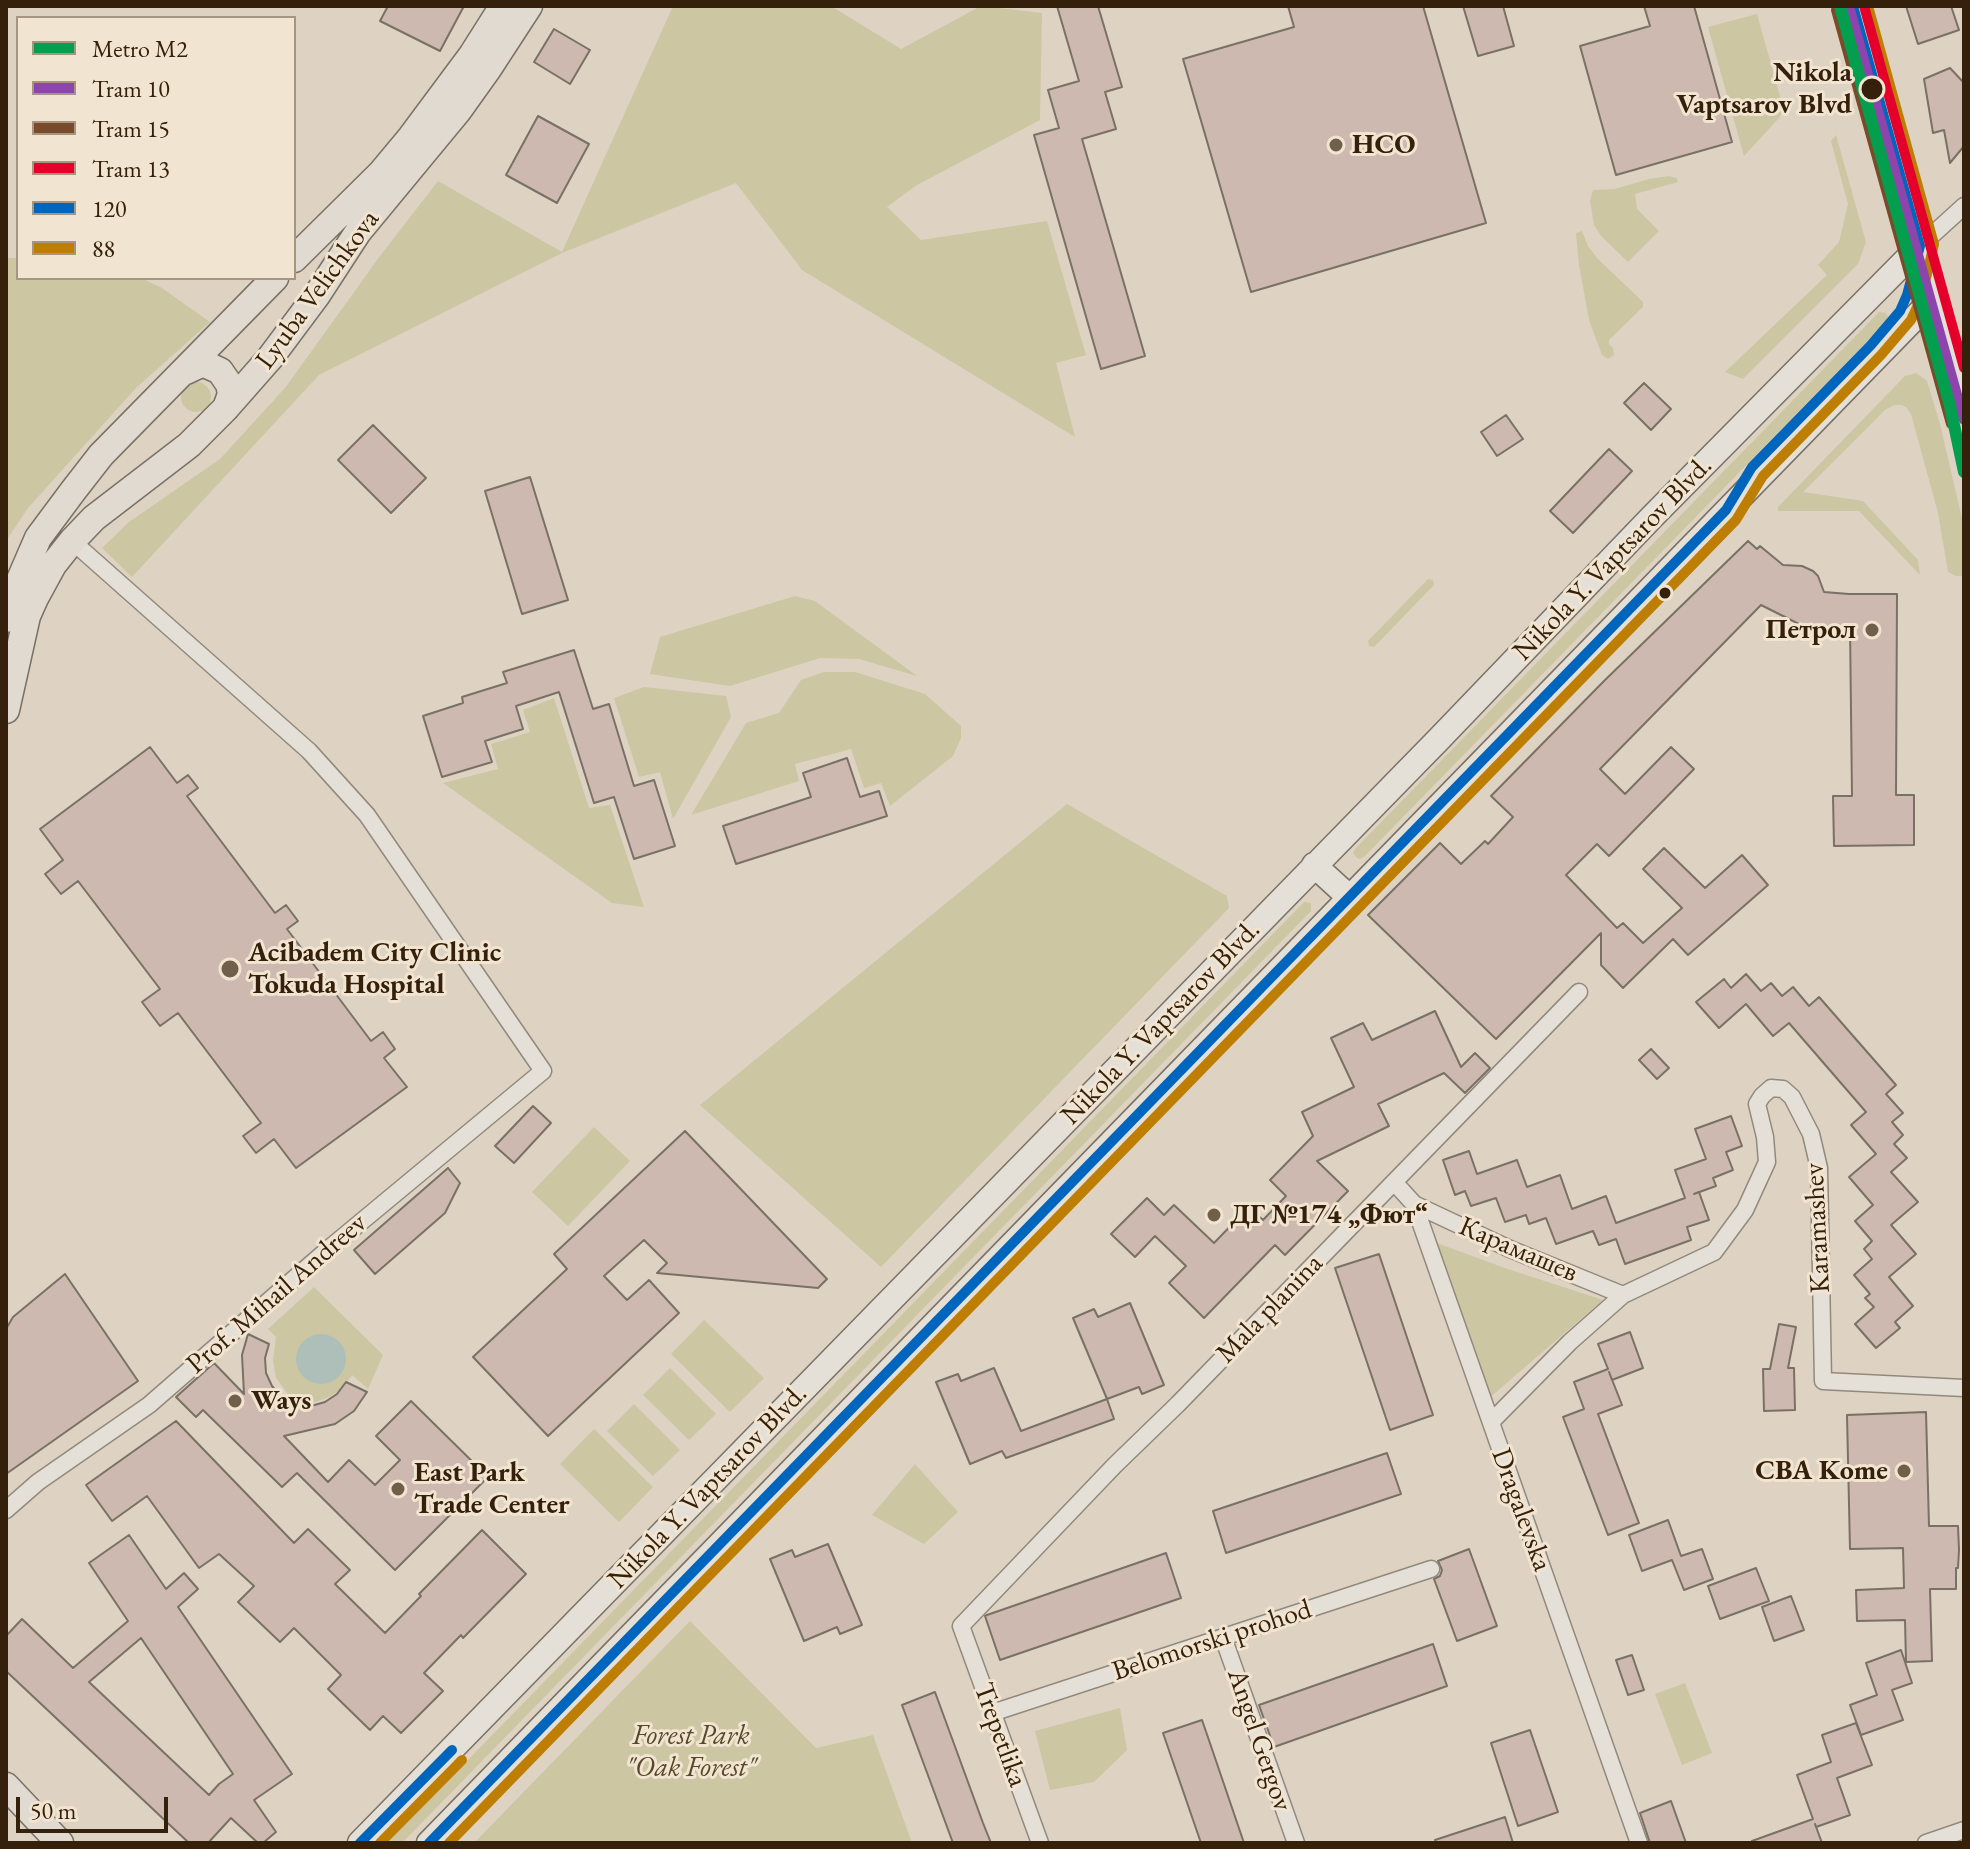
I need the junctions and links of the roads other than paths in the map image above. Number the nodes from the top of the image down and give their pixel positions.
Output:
1 (503, 6) edge
2 (529, 6) edge
3 (1853, 6) edge
4 (1963, 208) edge
5 (1920, 246) junction
6 (296, 257) edge
7 (273, 280) edge
8 (1934, 298) junction
9 (186, 371) junction
10 (1964, 402) edge
11 (226, 408) junction
12 (101, 455) junction
13 (132, 488) junction
14 (72, 541) junction
15 (9, 608) edge
16 (6, 710) edge
17 (1314, 865) junction
18 (1349, 897) junction
19 (1579, 992) dead end
20 (1394, 1182) junction
21 (1414, 1204) junction
22 (1623, 1295) junction
23 (1964, 1388) edge
24 (1491, 1422) junction
25 (6, 1510) edge
26 (1431, 1569) dead end
27 (961, 1626) joint
28 (1223, 1637) junction
29 (992, 1713) junction
30 (6, 1786) edge
31 (1964, 1830) edge
32 (60, 1843) edge
33 (360, 1843) edge
34 (429, 1843) edge
35 (1040, 1843) edge
36 (1296, 1843) edge
37 (1639, 1843) edge
38 (1926, 1843) edge

1 - 6 main road, Lyuba Velichkova
2 - 11 main road, Lyuba Velichkova
3 - 5 main road
4 - 5 street, Nikola Y. Vaptsarov Blvd.
5 - 8 main road
5 - 17 main road, Nikola Y. Vaptsarov Blvd.
7 - 9 main road, Lyuba Velichkova
8 - 10 main road
8 - 18 main road, Nikola Y. Vaptsarov Blvd.
9 - 11 main road
9 - 12 main road, Lyuba Velichkova
11 - 13 main road, Lyuba Velichkova
12 - 13 main road
12 - 15 main road, Lyuba Velichkova
13 - 14 main road, Lyuba Velichkova
14 - 16 main road, Lyuba Velichkova
14 - 25 street, Prof. Mihail Andreev
17 - 18 main road
17 - 33 main road, Nikola Y. Vaptsarov Blvd.
18 - 34 main road, Nikola Y. Vaptsarov Blvd.
19 - 20 street, Mala planina
20 - 21 street, Dragalevska
20 - 27 street, Mala planina
21 - 22 street, Карамашев
21 - 24 street, Dragalevska
22 - 23 street, Karamashev
22 - 24 street, Karamashev
24 - 37 street, Dragalevska
26 - 28 street, Belomorski prohod
27 - 29 street, Trepetlika
28 - 29 street, Belomorski prohod
28 - 36 street, Angel Gergov
29 - 35 street, Trepetlika
30 - 32 main road
31 - 38 street

